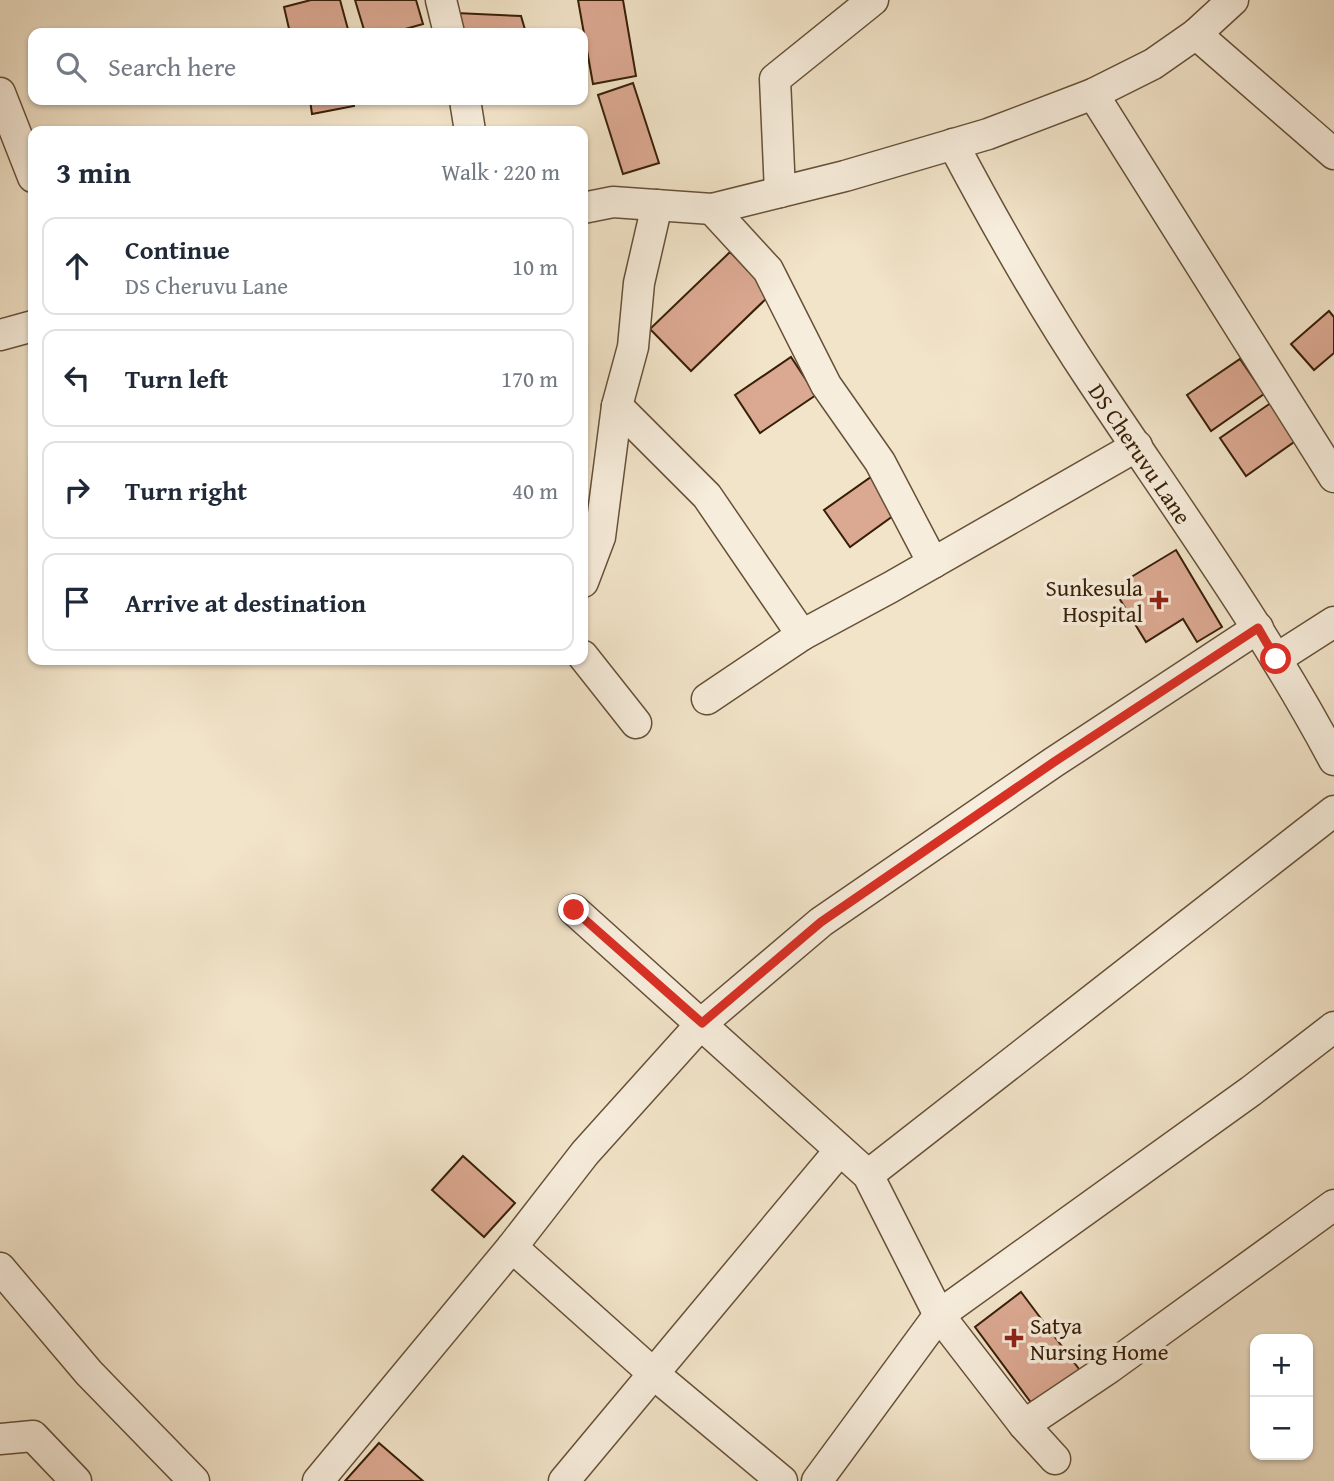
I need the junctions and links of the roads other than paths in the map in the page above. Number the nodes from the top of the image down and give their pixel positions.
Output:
1 (442, 0) edge
2 (873, 0) edge
3 (1218, 4) edge
4 (448, 28) edge
5 (1196, 34) junction
6 (0, 93) edge
7 (1093, 94) junction
8 (466, 105) edge
9 (469, 126) edge
10 (953, 144) junction
11 (1334, 154) edge
12 (28, 164) edge
13 (780, 192) junction
14 (657, 205) junction
15 (588, 207) edge
16 (712, 209) junction
17 (28, 327) edge
18 (0, 335) edge
19 (617, 406) junction
20 (1137, 446) junction
21 (1334, 477) edge
22 (933, 563) junction
23 (588, 569) edge
24 (1334, 622) edge
25 (1258, 628) junction
26 (802, 635) junction
27 (1276, 659) junction
28 (588, 662) edge
29 (707, 699) dead end
30 (636, 723) dead end
31 (1334, 760) edge
32 (1334, 811) edge
33 (574, 910) dead end
34 (702, 1023) junction
35 (1334, 1027) edge
36 (840, 1150) junction
37 (868, 1175) junction
38 (1334, 1205) edge
39 (513, 1247) junction
40 (0, 1268) edge
41 (939, 1315) junction
42 (655, 1375) junction
43 (1024, 1424) junction
44 (0, 1439) edge
45 (1055, 1459) dead end
46 (76, 1481) edge
47 (194, 1481) edge
48 (318, 1481) edge
49 (564, 1481) edge
50 (782, 1481) edge
51 (817, 1481) edge

1 - 4 street
2 - 13 street
3 - 5 street
5 - 7 street
5 - 11 street
6 - 12 street
7 - 10 street
7 - 21 street
8 - 9 street
10 - 13 street
10 - 20 street, DS Cheruvu Lane
13 - 16 street
14 - 15 street
14 - 16 street
14 - 19 street
16 - 22 street
17 - 18 street
19 - 23 street
19 - 26 street
20 - 22 street
20 - 25 street, DS Cheruvu Lane
22 - 26 street
24 - 27 street
25 - 27 street, DS Cheruvu Lane
25 - 34 street
26 - 29 street
27 - 31 street, DS Cheruvu Lane
28 - 30 street
32 - 37 street
33 - 34 street
34 - 36 street
34 - 39 street
35 - 41 street
36 - 37 street
36 - 42 street
37 - 41 street
38 - 43 street
39 - 42 street
39 - 48 street
40 - 47 street
41 - 43 street
41 - 51 street
42 - 49 street
42 - 50 street
43 - 45 street
44 - 46 street

